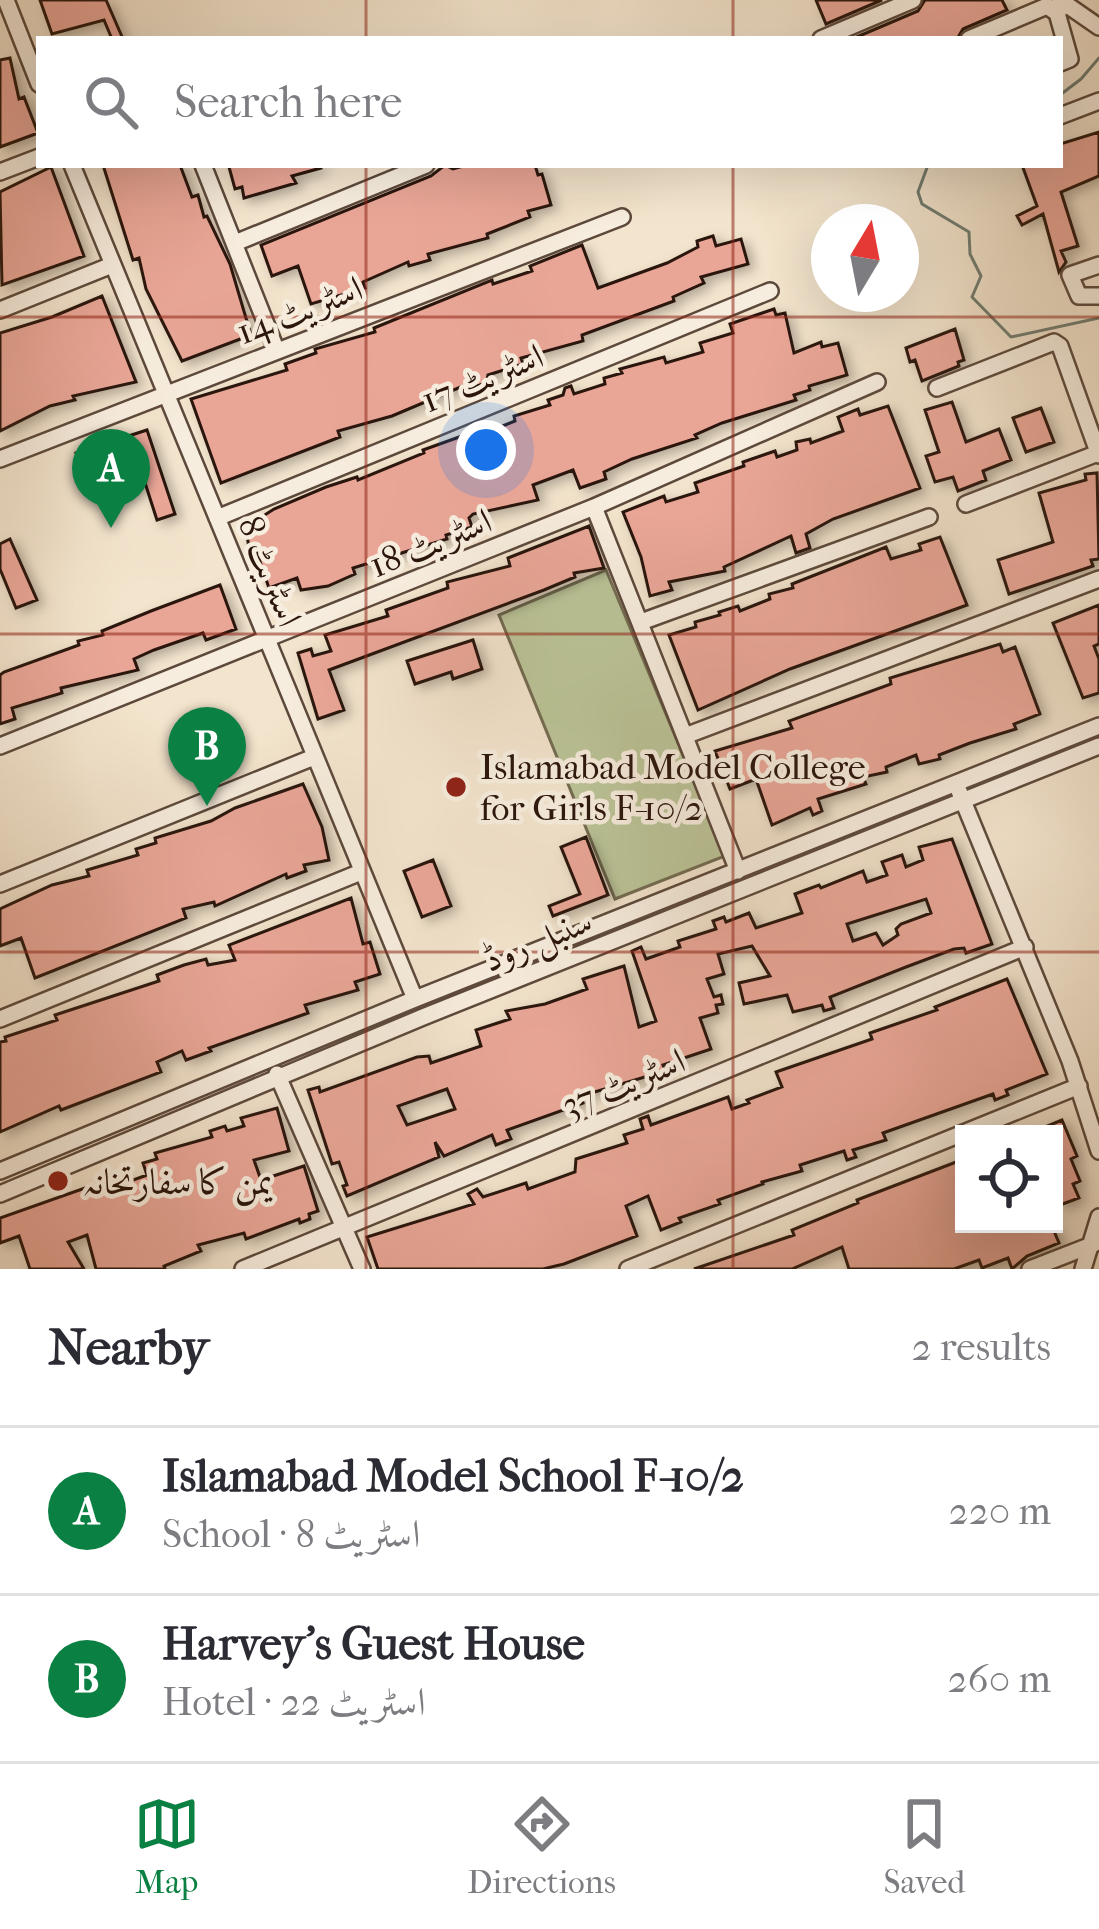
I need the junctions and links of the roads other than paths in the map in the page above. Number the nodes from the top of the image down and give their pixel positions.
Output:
1 (913, 0) edge
2 (9, 3) edge
3 (1061, 6) edge
4 (1099, 27) edge
5 (18, 33) junction
6 (827, 36) edge
7 (976, 36) edge
8 (0, 40) edge
9 (1063, 62) edge
10 (36, 77) edge
11 (1099, 101) edge
12 (1063, 115) edge
13 (36, 158) edge
14 (73, 168) edge
15 (204, 168) edge
16 (419, 168) edge
17 (0, 172) edge
18 (622, 217) dead end
19 (235, 243) junction
20 (1099, 265) edge
21 (112, 266) junction
22 (770, 291) dead end
23 (1099, 296) edge
24 (0, 310) edge
25 (276, 350) junction
26 (878, 382) dead end
27 (937, 388) dead end
28 (166, 393) junction
29 (1098, 454) edge
30 (0, 459) edge
31 (966, 504) dead end
32 (594, 507) junction
33 (929, 517) dead end
34 (217, 518) junction
35 (1099, 579) edge
36 (641, 622) junction
37 (267, 641) junction
38 (1099, 725) edge
39 (685, 736) junction
40 (0, 746) edge
41 (1099, 746) edge
42 (314, 757) junction
43 (956, 782) junction
44 (962, 800) junction
45 (738, 871) junction
46 (361, 872) junction
47 (0, 884) edge
48 (677, 895) junction
49 (684, 912) junction
50 (1024, 947) junction
51 (415, 999) junction
52 (0, 1019) edge
53 (271, 1059) junction
54 (280, 1079) junction
55 (1079, 1085) junction
56 (1099, 1151) edge
57 (0, 1171) edge
58 (1, 1191) edge
59 (1099, 1217) edge
60 (345, 1227) junction
61 (1094, 1244) junction
62 (243, 1269) edge
63 (362, 1269) edge
64 (628, 1269) edge
65 (1030, 1269) edge
66 (1083, 1269) edge

1 - 6 street
2 - 5 street
3 - 4 street
3 - 7 street
3 - 9 street
5 - 8 street
5 - 10 street
11 - 12 street
13 - 17 street
14 - 21 street, اسٹریٹ 8
15 - 19 street
16 - 19 street
18 - 25 street, اسٹریٹ 14
19 - 25 street
20 - 23 street
21 - 24 street
21 - 28 street, اسٹریٹ 8
22 - 34 street, اسٹریٹ 17
25 - 28 street, اسٹریٹ 14
26 - 32 street, اسٹریٹ 18
27 - 29 street
28 - 30 street, اسٹریٹ 14
28 - 34 street, اسٹریٹ 8
29 - 31 street
32 - 36 street
32 - 37 street, اسٹریٹ 18
33 - 36 street
34 - 37 street, اسٹریٹ 8
35 - 39 street
36 - 39 street
37 - 40 street, اسٹریٹ 18
37 - 42 street, اسٹریٹ 8
38 - 43 street, سنبل روڈ
39 - 45 street
41 - 44 street, سنبل روڈ
42 - 46 street, اسٹریٹ 8
42 - 47 street
43 - 44 street
43 - 45 street, سنبل روڈ
44 - 49 street, سنبل روڈ
44 - 50 street
45 - 48 street, سنبل روڈ
46 - 51 street, اسٹریٹ 8
46 - 52 street
48 - 49 street
48 - 51 street, سنبل روڈ
49 - 54 street, سنبل روڈ
50 - 55 street
50 - 60 street, اسٹریٹ 37
51 - 53 street, سنبل روڈ
53 - 54 street
53 - 57 street, سنبل روڈ
54 - 58 street, سنبل روڈ
54 - 60 street
55 - 56 street
55 - 64 street
59 - 61 street
60 - 62 street, اسٹریٹ 37
60 - 63 street
61 - 65 street
61 - 66 street

